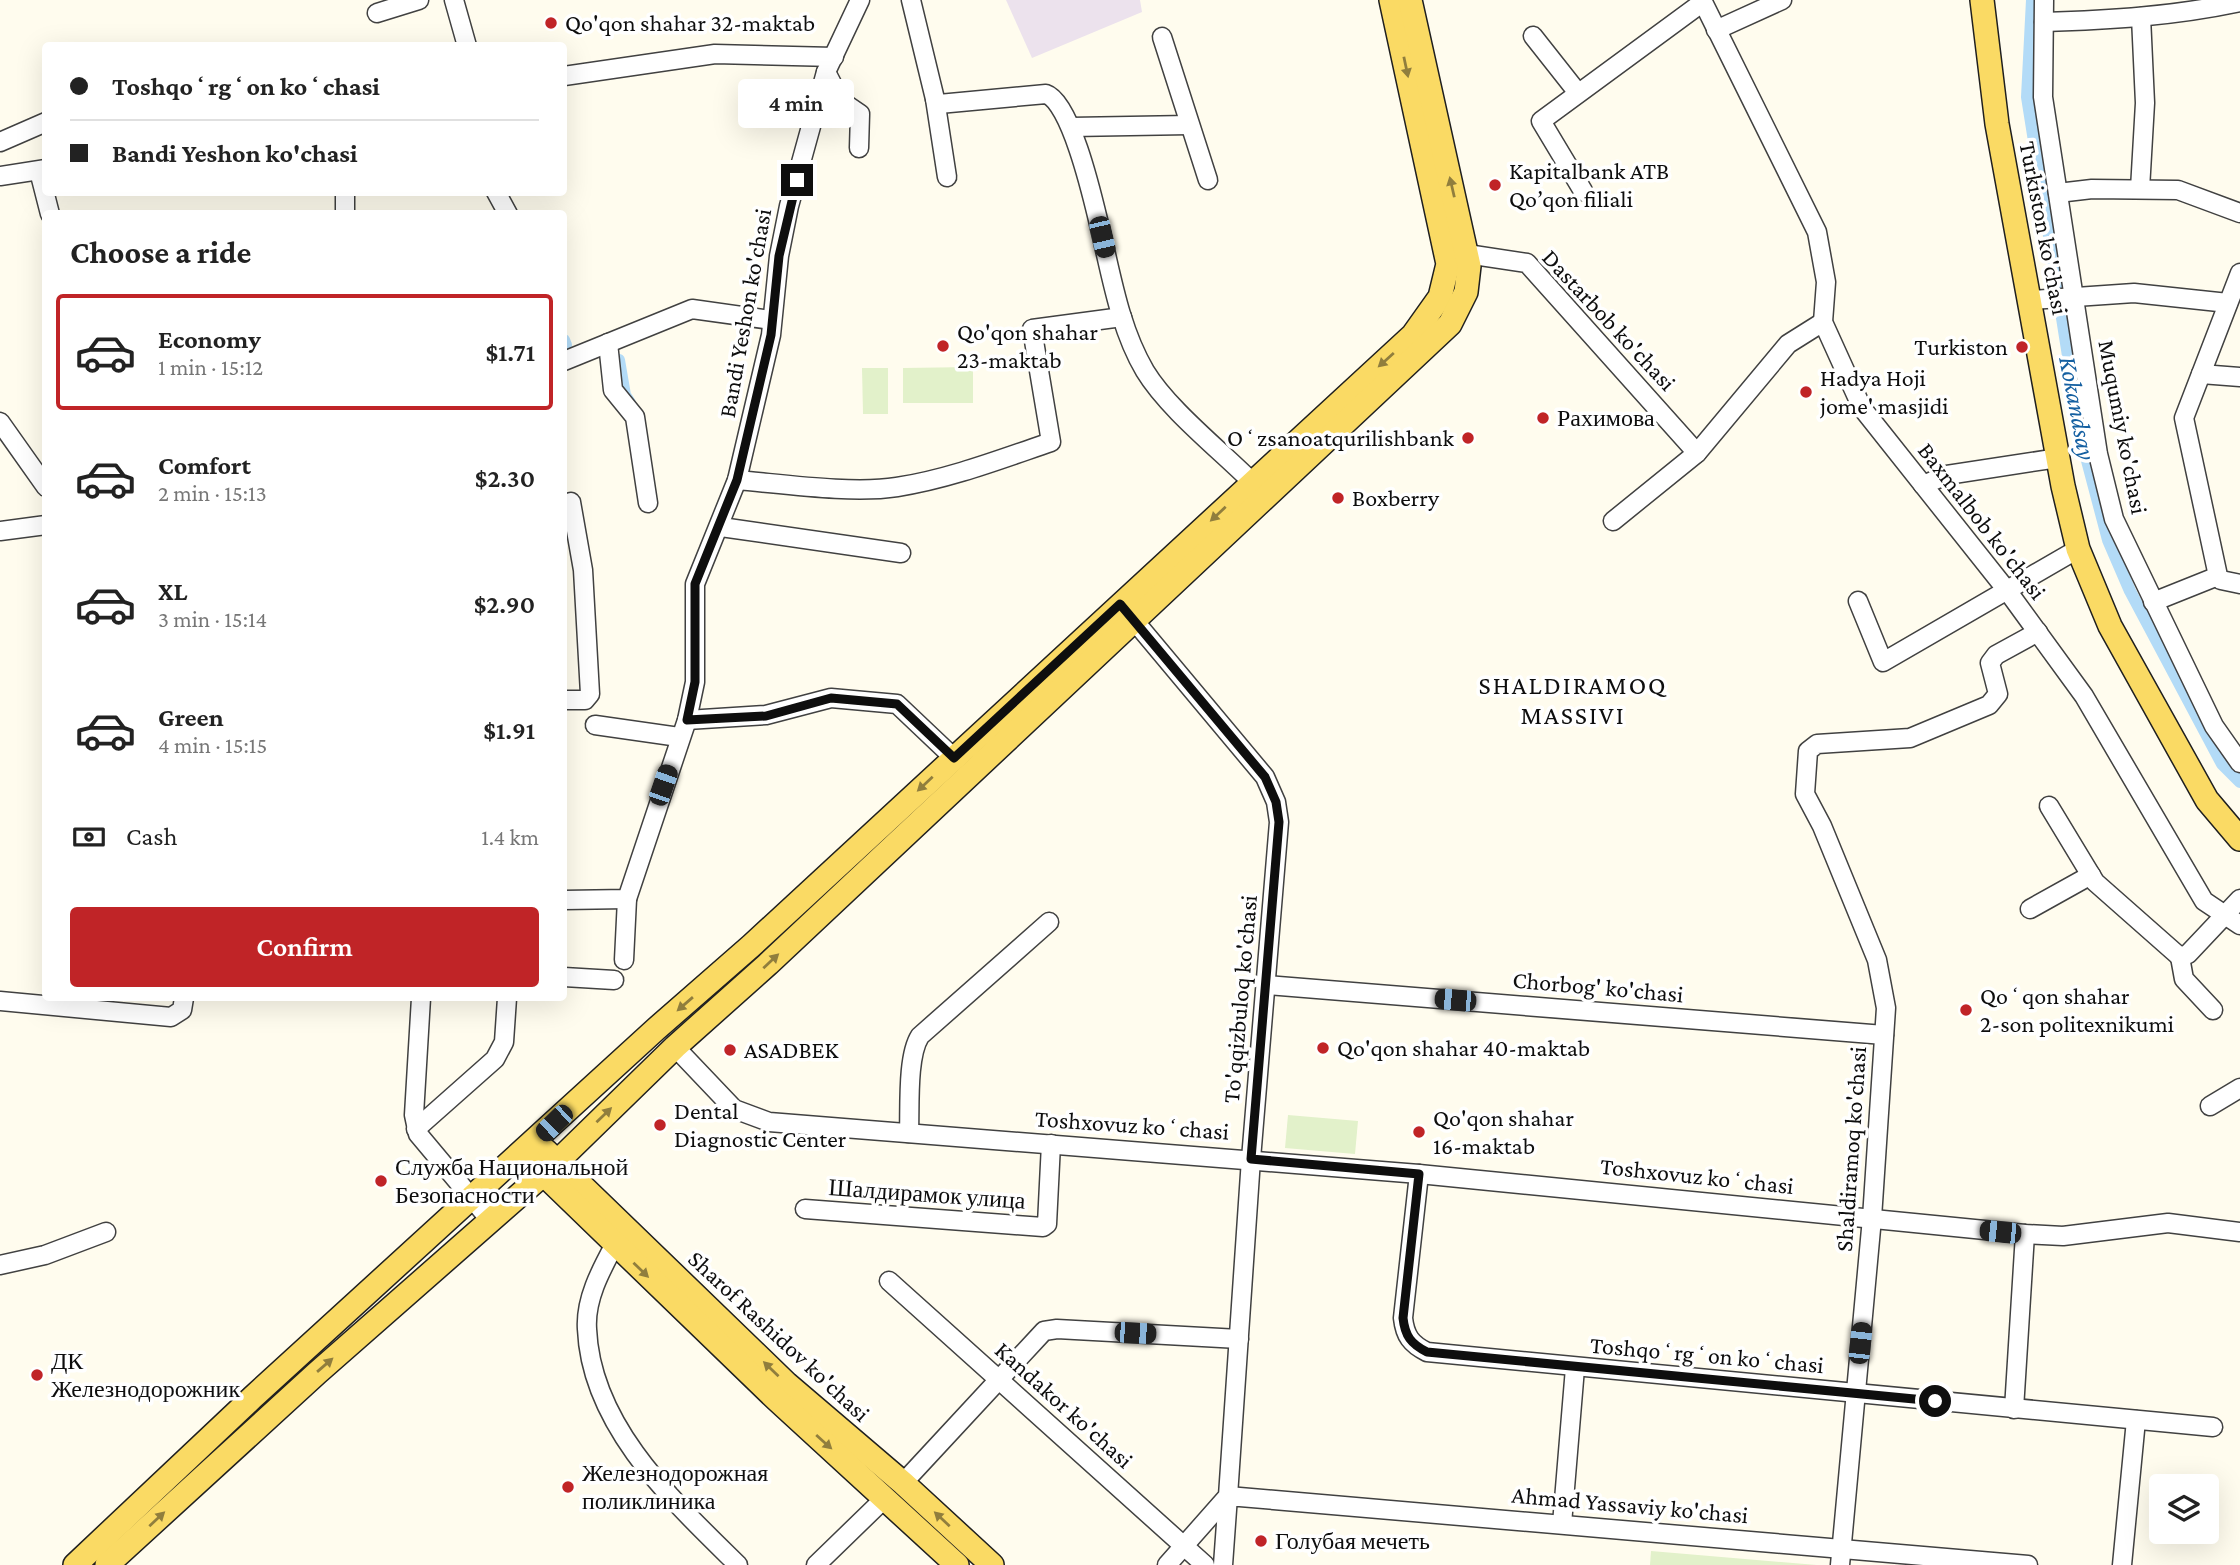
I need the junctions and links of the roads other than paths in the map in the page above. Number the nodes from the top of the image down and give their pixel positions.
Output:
1 (419, 0) edge
2 (454, 0) edge
3 (860, 0) edge
4 (911, 0) edge
5 (1391, 0) edge
6 (1410, 0) edge
7 (1782, 0) edge
8 (1982, 0) edge
9 (2045, 0) edge
10 (1702, 1) edge
11 (2240, 2) edge
12 (2147, 11) edge
13 (377, 13) dead end
14 (2044, 22) junction
15 (1716, 30) junction
16 (1533, 36) dead end
17 (1162, 37) dead end
18 (466, 42) edge
19 (830, 65) junction
20 (567, 76) edge
21 (1578, 93) junction
22 (935, 99) junction
23 (42, 124) edge
24 (1189, 125) junction
25 (1071, 127) junction
26 (0, 142) edge
27 (859, 148) dead end
28 (42, 170) edge
29 (0, 176) edge
30 (947, 177) dead end
31 (1208, 180) dead end
32 (2140, 189) junction
33 (1583, 191) dead end
34 (2058, 193) junction
35 (2240, 213) edge
36 (1467, 254) junction
37 (2240, 273) edge
38 (2074, 297) junction
39 (2040, 300) junction
40 (2228, 303) junction
41 (1122, 317) junction
42 (771, 320) junction
43 (1823, 322) junction
44 (608, 343) junction
45 (567, 356) edge
46 (2201, 374) junction
47 (2240, 376) edge
48 (0, 422) edge
49 (1698, 453) junction
50 (2058, 457) junction
51 (42, 476) edge
52 (737, 480) junction
53 (1252, 482) junction
54 (1923, 485) junction
55 (648, 503) dead end
56 (567, 504) edge
57 (1613, 520) dead end
58 (42, 526) edge
59 (721, 527) junction
60 (0, 531) edge
61 (2078, 549) junction
62 (901, 553) dead end
63 (2218, 576) junction
64 (2240, 584) edge
65 (2006, 589) junction
66 (1858, 601) dead end
67 (2153, 602) junction
68 (1126, 612) junction
69 (2038, 632) junction
70 (567, 701) edge
71 (687, 720) junction
72 (595, 725) dead end
73 (679, 737) junction
74 (954, 758) junction
75 (2240, 763) edge
76 (2049, 806) dead end
77 (2240, 839) edge
78 (2091, 875) junction
79 (627, 899) junction
80 (2240, 899) edge
81 (567, 900) edge
82 (2030, 909) dead end
83 (2233, 921) edge
84 (1049, 922) dead end
85 (2180, 957) junction
86 (624, 960) dead end
87 (567, 978) edge
88 (614, 980) dead end
89 (1266, 985) junction
90 (0, 1001) edge
91 (184, 1001) edge
92 (421, 1001) edge
93 (507, 1001) edge
94 (2213, 1010) dead end
95 (1884, 1035) junction
96 (675, 1047) junction
97 (2240, 1087) edge
98 (2210, 1106) dead end
99 (416, 1129) junction
100 (909, 1133) junction
101 (1051, 1144) junction
102 (530, 1146) junction
103 (1251, 1159) junction
104 (549, 1169) junction
105 (1419, 1174) junction
106 (471, 1199) junction
107 (805, 1209) dead end
108 (1872, 1218) junction
109 (490, 1220) junction
110 (106, 1232) dead end
111 (2240, 1232) edge
112 (2025, 1234) junction
113 (615, 1244) junction
114 (0, 1265) edge
115 (889, 1281) dead end
116 (1239, 1339) junction
117 (1575, 1368) junction
118 (999, 1378) junction
119 (1855, 1393) junction
120 (2014, 1409) junction
121 (2136, 1420) junction
122 (2213, 1427) dead end
123 (903, 1483) junction
124 (1228, 1496) junction
125 (885, 1498) junction
126 (1562, 1524) junction
127 (1183, 1547) junction
128 (1840, 1556) edge
129 (982, 1562) edge
130 (75, 1565) edge
131 (107, 1565) edge
132 (738, 1565) edge
133 (816, 1565) edge
134 (957, 1565) edge
135 (1167, 1565) edge
136 (1206, 1565) edge
137 (1223, 1565) edge
138 (2028, 1565) edge
139 (2122, 1565) edge

1 - 13 street
2 - 18 street
3 - 19 street, Bandi Yeshon ko'chasi
4 - 22 street
5 -> 53 main road
36 -> 6 main road
7 - 15 street
8 - 39 main road, Turkiston ko'chasi
9 - 14 street, Muqumiy ko'chasi
10 - 15 street, Baxmalbob ko'chasi
10 - 21 street
11 - 12 street
12 - 14 street
12 - 32 street
14 - 34 street, Muqumiy ko'chasi
15 - 43 street, Baxmalbob ko'chasi
16 - 21 street
17 - 24 street
19 - 20 street
19 - 27 street
19 - 42 street, Bandi Yeshon ko'chasi
21 - 33 street
22 - 25 street
22 - 30 street
23 - 26 street
24 - 25 street
24 - 31 street
25 - 41 street
28 - 29 street
32 - 34 street
32 - 35 street
34 - 38 street, Muqumiy ko'chasi
36 - 49 street, Dastarbob ko'chasi
36 - 68 main road
37 - 40 street
38 - 39 street
38 - 40 street
38 - 67 street, Muqumiy ko'chasi
39 - 50 main road, Turkiston ko'chasi
40 - 46 street
41 - 52 street
41 - 53 street
42 - 44 street
42 - 52 street, Bandi Yeshon ko'chasi
43 - 49 street
43 - 54 street, Baxmalbob ko'chasi
44 - 45 street
44 - 55 street
46 - 47 street
46 - 63 street
48 - 51 street
49 - 57 street
50 - 54 street
50 - 61 main road, Turkiston ko'chasi
52 - 59 street, Bandi Yeshon ko'chasi
53 -> 68 main road
54 - 65 street, Baxmalbob ko'chasi
56 - 70 street
58 - 60 street
59 - 62 street
59 - 71 street, Bandi Yeshon ko'chasi
61 - 65 street
61 - 77 main road, Turkiston ko'chasi
63 - 64 street
63 - 67 street
65 - 66 street
65 - 69 street, Baxmalbob ko'chasi
67 - 75 street, Muqumiy ko'chasi
68 - 74 main road
68 - 89 street, To'qqizbuloq ko'chasi
96 -> 68 main road
69 - 83 street, Baxmalbob ko'chasi
69 - 95 street, Shaldiramoq ko'chasi
71 - 73 street, Bandi Yeshon ko'chasi
71 - 74 street
72 - 73 street
73 - 79 street, Bandi Yeshon ko'chasi
74 -> 102 main road
76 - 78 street
78 - 82 street
78 - 85 street
79 - 81 street
79 - 86 street, Bandi Yeshon ko'chasi
80 - 83 street
83 - 85 street
84 - 100 street
85 - 94 street
87 - 88 street
89 - 95 street, Chorbog' ko'chasi
89 - 103 street, To'qqizbuloq ko'chasi
90 - 91 street
92 - 99 street
93 - 99 street
95 - 108 street, Shaldiramoq ko'chasi
96 - 100 street, Toshxovuz koʻchasi
104 -> 96 main road
97 - 98 street
99 - 106 street
100 - 101 street, Toshxovuz koʻchasi
101 - 103 street, Toshxovuz koʻchasi
101 - 107 street, Шалдирамок улица
102 - 104 main road, Sharof Rashidov ko'chasi
102 - 106 main road
103 - 105 street, Toshxovuz koʻchasi
103 - 116 street, To'qqizbuloq ko'chasi
104 - 109 main road
104 - 113 main road, Sharof Rashidov ko'chasi
123 -> 104 main road, Sharof Rashidov ko'chasi
105 - 108 street, Toshxovuz koʻchasi
105 - 117 street, Toshqoʻrgʻon koʻchasi
106 - 109 street
106 - 130 main road
108 - 112 street, Toshxovuz koʻchasi
108 - 119 street, Shaldiramoq ko'chasi
131 -> 109 main road
110 - 114 street
111 - 112 street, Toshxovuz koʻchasi
112 - 120 street
113 -> 125 main road, Sharof Rashidov ko'chasi
113 - 132 street
115 - 118 street, Kandakor ko'chasi
116 - 118 street
116 - 124 street, To'qqizbuloq ko'chasi
117 - 119 street, Toshqoʻrgʻon koʻchasi
117 - 126 street
118 - 123 street
118 - 127 street, Kandakor ko'chasi
119 - 120 street, Toshqoʻrgʻon koʻchasi
119 - 128 street, Shaldiramoq ko'chasi
120 - 121 street, Toshqoʻrgʻon koʻchasi
121 - 122 street, Toshqoʻrgʻon koʻchasi
121 - 139 street
129 -> 123 main road, Sharof Rashidov ko'chasi
124 - 126 street, Ahmad Yassaviy ko'chasi
124 - 127 street
124 - 137 street, To'qqizbuloq ko'chasi
125 - 133 street
125 - 134 main road, Sharof Rashidov ko'chasi
126 - 128 street, Ahmad Yassaviy ko'chasi
127 - 135 street
127 - 136 street, Kandakor ko'chasi
128 - 138 street, Ahmad Yassaviy ko'chasi

